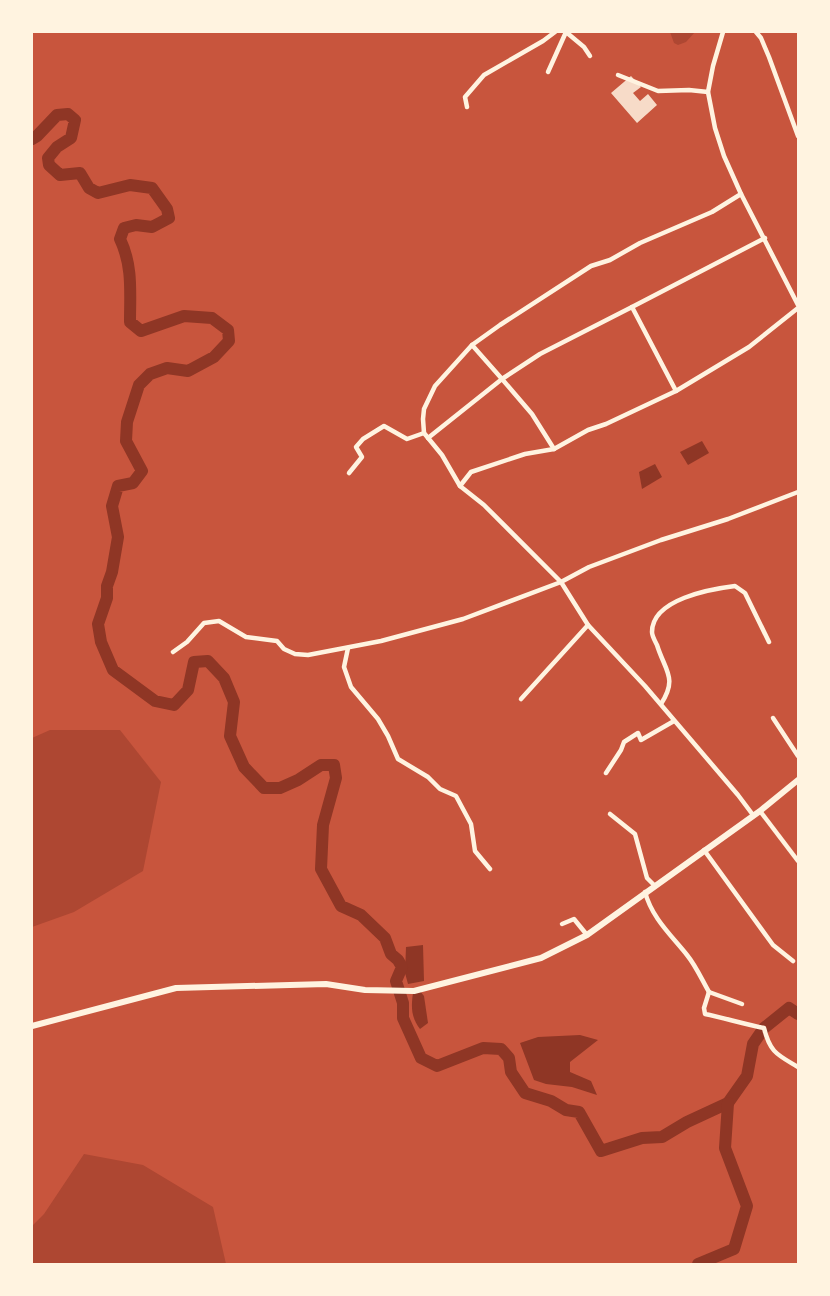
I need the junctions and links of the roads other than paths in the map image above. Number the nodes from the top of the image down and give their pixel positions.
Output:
1 (555, 32) edge
2 (566, 32) edge
3 (723, 32) edge
4 (756, 32) edge
5 (590, 56) dead end
6 (548, 72) dead end
7 (618, 75) dead end
8 (708, 92) junction
9 (467, 106) dead end
10 (798, 136) edge
11 (741, 194) junction
12 (765, 238) junction
13 (798, 306) edge
14 (632, 307) junction
15 (472, 345) junction
16 (502, 379) junction
17 (675, 391) junction
18 (424, 433) junction
19 (428, 438) junction
20 (554, 449) junction
21 (349, 473) dead end
22 (460, 486) junction
23 (798, 492) edge
24 (561, 582) junction
25 (588, 625) junction
26 (769, 642) dead end
27 (348, 648) junction
28 (173, 652) dead end
29 (521, 699) dead end
30 (661, 704) junction
31 (773, 718) dead end
32 (674, 721) junction
33 (798, 756) edge
34 (606, 773) dead end
35 (798, 780) edge
36 (760, 811) junction
37 (610, 814) dead end
38 (753, 815) junction
39 (704, 850) junction
40 (798, 861) edge
41 (490, 869) dead end
42 (654, 886) junction
43 (645, 892) junction
44 (562, 924) dead end
45 (587, 934) junction
46 (793, 961) dead end
47 (709, 992) junction
48 (742, 1004) dead end
49 (32, 1026) edge
50 (798, 1067) edge

1 - 9 street
2 - 5 street
2 - 6 street
3 - 8 street
4 - 10 street
7 - 8 street
8 - 11 street
11 - 12 street
11 - 15 street
12 - 13 street
12 - 14 street
13 - 17 street
14 - 16 street
14 - 17 street
15 - 16 street
15 - 18 street
16 - 19 street
16 - 20 street
17 - 20 street
18 - 19 street
18 - 21 street
19 - 22 street
20 - 22 street
22 - 24 street
23 - 24 street
24 - 25 street
24 - 27 street
25 - 29 street
25 - 30 street
26 - 30 street
27 - 28 street
27 - 41 street
30 - 32 street
31 - 33 street
32 - 34 street
32 - 38 street
35 - 36 main road
36 - 38 main road
36 - 40 street
37 - 42 street
38 - 39 main road
39 - 42 main road
39 - 46 street
42 - 43 main road
43 - 45 main road
43 - 47 street
44 - 45 street
45 - 49 main road
47 - 48 street
47 - 50 street

